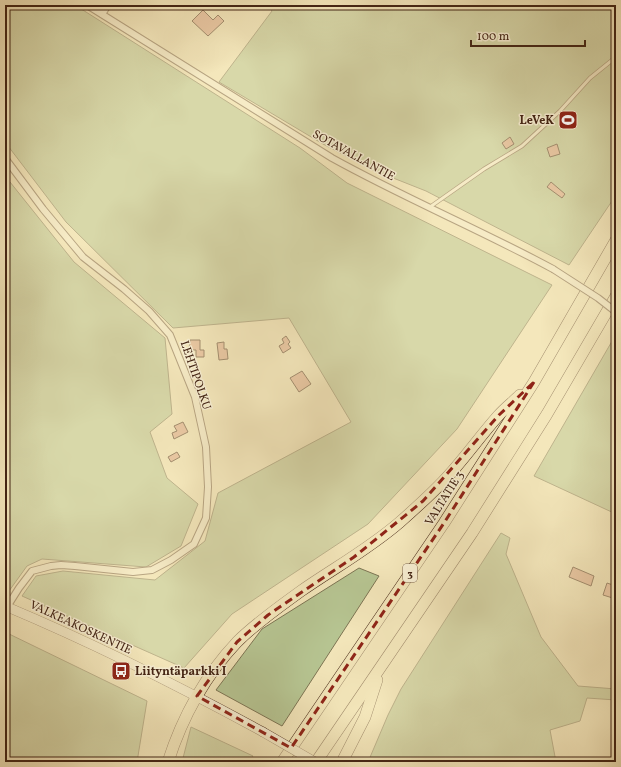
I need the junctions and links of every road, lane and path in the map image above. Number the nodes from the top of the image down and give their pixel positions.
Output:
1 (87, 5) edge
2 (108, 5) edge
3 (102, 14) junction
4 (616, 57) edge
5 (5, 158) edge
6 (430, 207) junction
7 (616, 240) edge
8 (616, 296) edge
9 (616, 312) edge
10 (534, 382) junction
11 (6, 607) edge
12 (381, 668) junction
13 (197, 696) junction
14 (168, 762) edge
15 (282, 762) edge
16 (315, 762) edge
17 (342, 762) edge

1 - 3 street, SOTAVALLANTIE
2 - 3 street
3 - 6 street, SOTAVALLANTIE
4 - 6 lane
5 - 11 street, LEHTIPOLKU
6 - 9 street, SOTAVALLANTIE, bridge
7 - 10 highway, VALTATIE 3 / 3
8 - 12 highway, 3
10 - 13 highway
10 - 15 highway, VALTATIE 3 / 3
11 - 13 street, VALKEAKOSKENTIE
12 - 16 highway, 3
12 - 17 highway
13 - 14 highway
13 - 16 street, VALKEAKOSKENTIE, bridge

